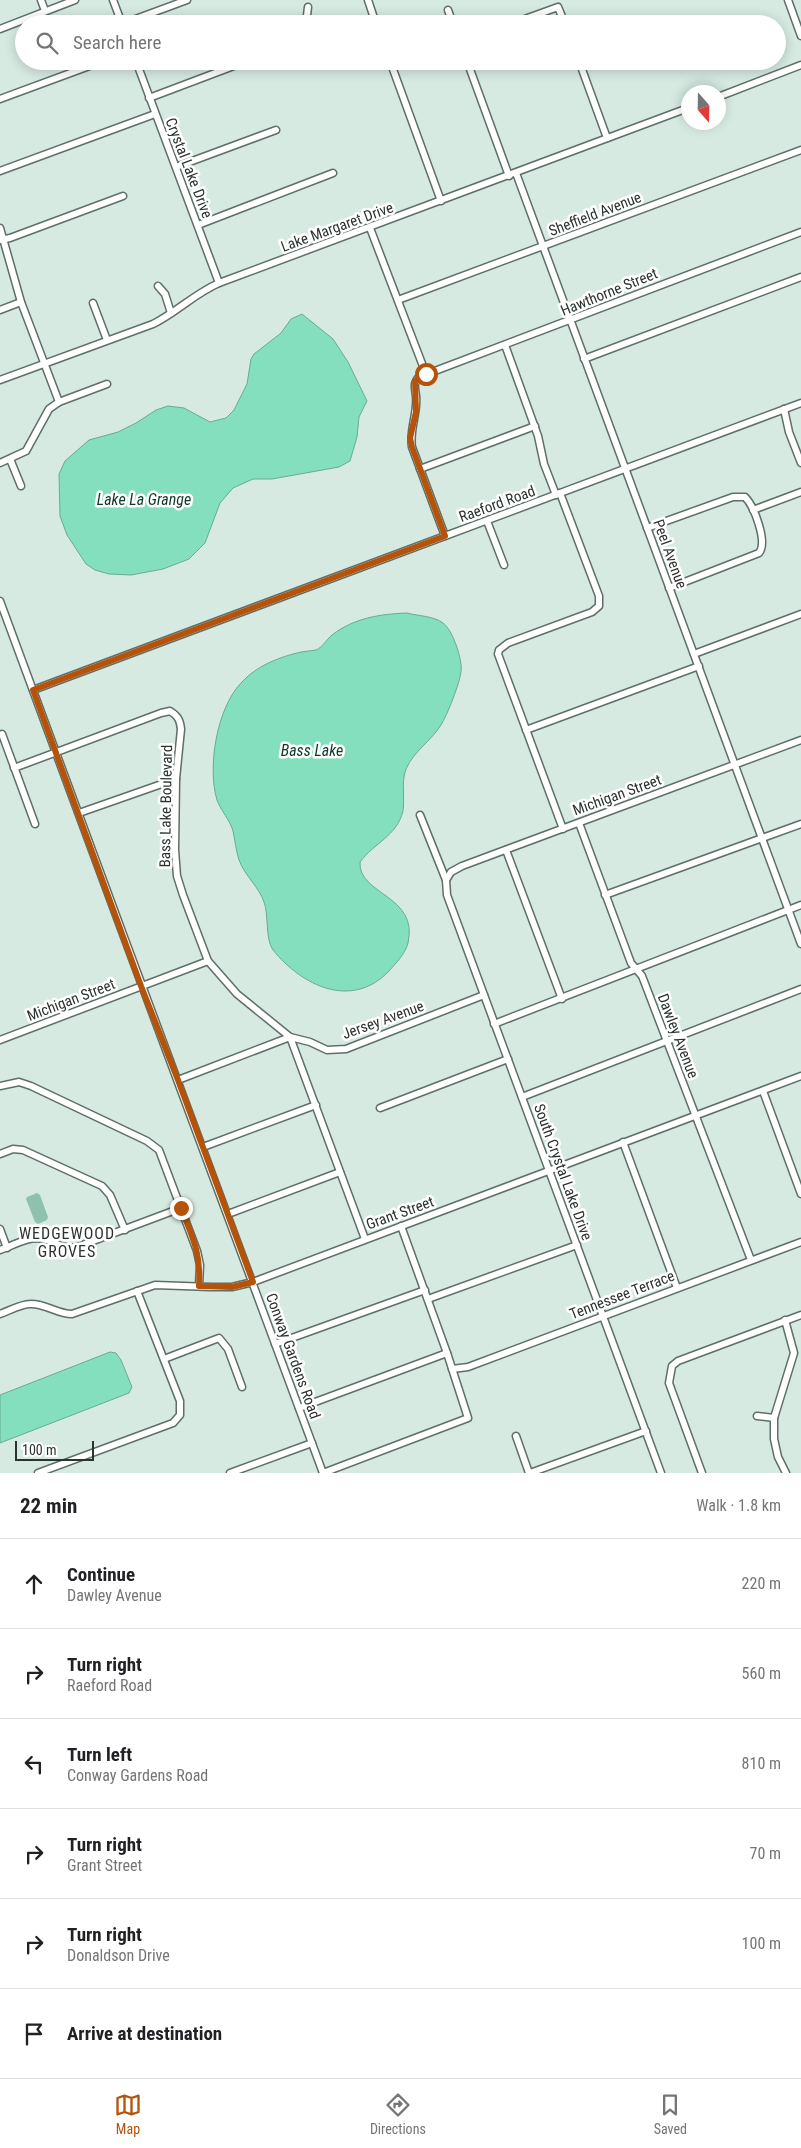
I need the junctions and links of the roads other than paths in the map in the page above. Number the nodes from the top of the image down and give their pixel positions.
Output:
1 (41, 0) edge
2 (75, 0) edge
3 (113, 0) edge
4 (186, 0) edge
5 (368, 0) edge
6 (788, 0) edge
7 (308, 6) dead end
8 (448, 10) dead end
9 (45, 11) junction
10 (34, 15) edge
11 (119, 15) edge
12 (146, 15) edge
13 (307, 15) edge
14 (373, 15) edge
15 (450, 15) edge
16 (536, 15) edge
17 (561, 15) edge
18 (15, 22) edge
19 (0, 28) edge
20 (801, 36) edge
21 (801, 66) edge
22 (79, 70) edge
23 (139, 70) edge
24 (223, 70) edge
25 (393, 70) edge
26 (471, 70) edge
27 (582, 70) edge
28 (726, 94) edge
29 (149, 98) junction
30 (0, 99) edge
31 (681, 111) edge
32 (155, 114) junction
33 (276, 130) dead end
34 (608, 138) junction
35 (801, 150) edge
36 (176, 167) junction
37 (0, 171) edge
38 (333, 173) dead end
39 (512, 174) junction
40 (123, 196) dead end
41 (441, 201) junction
42 (198, 225) junction
43 (0, 228) edge
44 (370, 228) junction
45 (801, 232) edge
46 (2, 239) edge
47 (543, 247) junction
48 (801, 277) edge
49 (219, 283) junction
50 (158, 286) dead end
51 (398, 300) junction
52 (21, 302) junction
53 (93, 304) dead end
54 (0, 310) edge
55 (171, 313) junction
56 (570, 320) junction
57 (107, 340) junction
58 (505, 346) junction
59 (584, 359) junction
60 (44, 364) junction
61 (426, 374) junction
62 (0, 380) edge
63 (107, 384) dead end
64 (58, 402) junction
65 (801, 403) edge
66 (784, 409) junction
67 (535, 426) junction
68 (10, 459) junction
69 (0, 463) edge
70 (801, 463) edge
71 (420, 469) junction
72 (625, 469) junction
73 (21, 486) dead end
74 (801, 492) edge
75 (558, 494) junction
76 (753, 510) junction
77 (487, 521) junction
78 (647, 528) junction
79 (445, 536) junction
80 (504, 565) dead end
81 (669, 588) junction
82 (0, 601) edge
83 (801, 614) edge
84 (694, 654) junction
85 (699, 666) junction
86 (33, 690) junction
87 (526, 730) junction
88 (2, 734) dead end
89 (801, 740) edge
90 (56, 753) junction
91 (736, 764) junction
92 (14, 768) junction
93 (176, 779) junction
94 (79, 813) junction
95 (420, 815) dead end
96 (579, 823) junction
97 (35, 824) dead end
98 (801, 824) edge
99 (562, 828) junction
100 (763, 838) junction
101 (506, 850) junction
102 (446, 880) junction
103 (605, 896) junction
104 (801, 905) edge
105 (789, 911) junction
106 (801, 944) edge
107 (208, 961) junction
108 (637, 970) junction
109 (141, 986) junction
110 (801, 989) edge
111 (484, 995) junction
112 (562, 999) junction
113 (494, 1024) junction
114 (290, 1037) junction
115 (0, 1040) edge
116 (667, 1042) junction
117 (508, 1059) junction
118 (801, 1076) edge
119 (178, 1080) junction
120 (0, 1086) edge
121 (763, 1090) junction
122 (522, 1097) junction
123 (316, 1105) junction
124 (380, 1108) dead end
125 (696, 1116) junction
126 (623, 1142) junction
127 (203, 1147) junction
128 (0, 1154) edge
129 (549, 1170) junction
130 (340, 1172) junction
131 (801, 1194) edge
132 (181, 1208) junction
133 (228, 1214) junction
134 (401, 1226) junction
135 (0, 1229) edge
136 (125, 1230) junction
137 (365, 1239) junction
138 (801, 1242) edge
139 (577, 1245) junction
140 (7, 1248) junction
141 (0, 1250) edge
142 (751, 1260) junction
143 (253, 1282) junction
144 (199, 1286) junction
145 (677, 1288) junction
146 (425, 1290) junction
147 (137, 1291) junction
148 (428, 1299) junction
149 (0, 1314) edge
150 (801, 1315) edge
151 (603, 1316) junction
152 (785, 1320) junction
153 (275, 1344) junction
154 (447, 1353) junction
155 (164, 1359) junction
156 (452, 1369) junction
157 (242, 1388) dead end
158 (299, 1408) junction
159 (757, 1416) dead end
160 (774, 1418) junction
161 (646, 1430) junction
162 (516, 1436) dead end
163 (312, 1443) junction
164 (38, 1473) edge
165 (230, 1473) edge
166 (323, 1473) edge
167 (530, 1473) edge
168 (661, 1473) edge
169 (702, 1473) edge
170 (786, 1473) edge

1 - 9 street
2 - 9 street
3 - 11 street
4 - 12 street
5 - 14 street
6 - 20 street
7 - 13 street
8 - 15 street
9 - 10 street
16 - 17 street
18 - 19 street
21 - 28 street
22 - 30 street
23 - 29 street, Crystal Lake Drive
24 - 29 street
25 - 41 street
26 - 39 street, Peel Avenue
27 - 34 street
29 - 32 street, Crystal Lake Drive
31 - 34 street, Lake Margaret Drive
32 - 36 street, Crystal Lake Drive
32 - 37 street
33 - 36 street
34 - 39 street, Lake Margaret Drive
35 - 47 street, Sheffield Avenue
36 - 42 street, Crystal Lake Drive
38 - 42 street
39 - 41 street, Lake Margaret Drive
39 - 47 street, Peel Avenue
40 - 46 street
41 - 44 street, Lake Margaret Drive
42 - 49 street, Crystal Lake Drive
43 - 46 street
44 - 49 street, Lake Margaret Drive
44 - 51 street
45 - 56 street, Hawthorne Street
46 - 52 street
47 - 51 street, Sheffield Avenue
47 - 56 street, Peel Avenue
48 - 59 street
49 - 55 street, Lake Margaret Drive
50 - 55 street
51 - 61 street
52 - 54 street
52 - 60 street
53 - 57 street
55 - 57 street, Lake Margaret Drive
56 - 58 street, Hawthorne Street
56 - 59 street, Peel Avenue
57 - 60 street, Lake Margaret Drive
58 - 61 street, Hawthorne Street
58 - 67 street
59 - 72 street, Peel Avenue
60 - 62 street, Lake Margaret Drive
60 - 64 street
61 - 71 street
63 - 64 street
64 - 68 street
65 - 66 street, Raeford Road
66 - 70 street
66 - 72 street, Raeford Road
67 - 71 street
67 - 75 street
68 - 69 street
68 - 73 street
71 - 79 street
72 - 75 street, Raeford Road
72 - 78 street, Peel Avenue
74 - 76 street
75 - 77 street, Raeford Road
75 - 87 street
76 - 78 street
76 - 81 street
77 - 79 street, Raeford Road
77 - 80 street
78 - 81 street, Peel Avenue
79 - 86 street, Raeford Road
81 - 84 street, Peel Avenue
82 - 86 street, Conway Gardens Road
83 - 84 street
84 - 85 street, Peel Avenue
85 - 87 street
85 - 91 street, Peel Avenue
86 - 90 street, Conway Gardens Road
87 - 99 street
88 - 92 street
89 - 91 street, Michigan Street
90 - 92 street
90 - 93 street, Bass Lake Boulevard
90 - 94 street, Conway Gardens Road
91 - 96 street, Michigan Street
91 - 100 street, Peel Avenue
92 - 97 street
93 - 94 street
93 - 107 street, Bass Lake Boulevard
94 - 109 street, Conway Gardens Road
95 - 102 street
96 - 99 street, Michigan Street
96 - 103 street, Dawley Avenue
98 - 100 street
99 - 101 street, Michigan Street
100 - 103 street
100 - 105 street, Peel Avenue
101 - 102 street, Michigan Street
101 - 112 street
102 - 111 street, South Crystal Lake Drive
103 - 108 street, Dawley Avenue
104 - 105 street
105 - 106 street, Peel Avenue
105 - 108 street
107 - 109 street, Michigan Street
107 - 114 street, Bass Lake Boulevard
108 - 112 street
108 - 116 street, Dawley Avenue
109 - 115 street, Michigan Street
109 - 119 street, Conway Gardens Road
110 - 116 street
111 - 113 street, South Crystal Lake Drive
111 - 114 street, Jersey Avenue
112 - 113 street
113 - 117 street, South Crystal Lake Drive
114 - 119 street
114 - 123 street
116 - 122 street
116 - 125 street, Dawley Avenue
117 - 122 street, South Crystal Lake Drive
117 - 124 street
118 - 121 street, Grant Street
119 - 127 street, Conway Gardens Road
120 - 132 street
121 - 125 street, Grant Street
121 - 131 street
122 - 129 street, South Crystal Lake Drive
123 - 127 street
123 - 130 street
125 - 126 street, Grant Street
125 - 142 street, Dawley Avenue
126 - 129 street, Grant Street
126 - 145 street
127 - 133 street, Conway Gardens Road
128 - 136 street
129 - 134 street, Grant Street
129 - 139 street, South Crystal Lake Drive
130 - 133 street
130 - 137 street
132 - 136 street
132 - 144 street
133 - 143 street, Conway Gardens Road
134 - 137 street, Grant Street
134 - 146 street
135 - 140 street
136 - 140 street
137 - 143 street, Grant Street
138 - 142 street, Tennessee Terrace
139 - 148 street
139 - 151 street, South Crystal Lake Drive
140 - 141 street
142 - 145 street, Tennessee Terrace
143 - 144 street, Grant Street
143 - 153 street, Conway Gardens Road
144 - 147 street, Grant Street
145 - 151 street, Tennessee Terrace
146 - 148 street
146 - 153 street
147 - 149 street, Grant Street
147 - 155 street
148 - 154 street
150 - 152 street
151 - 156 street, Tennessee Terrace
151 - 161 street, South Crystal Lake Drive
152 - 160 street
152 - 169 street
153 - 158 street, Conway Gardens Road
154 - 156 street
154 - 158 street
155 - 157 street
155 - 164 street
156 - 166 street
158 - 163 street, Conway Gardens Road
159 - 160 street
160 - 170 street
161 - 167 street
161 - 168 street, South Crystal Lake Drive
162 - 167 street
163 - 165 street
163 - 166 street, Conway Gardens Road

